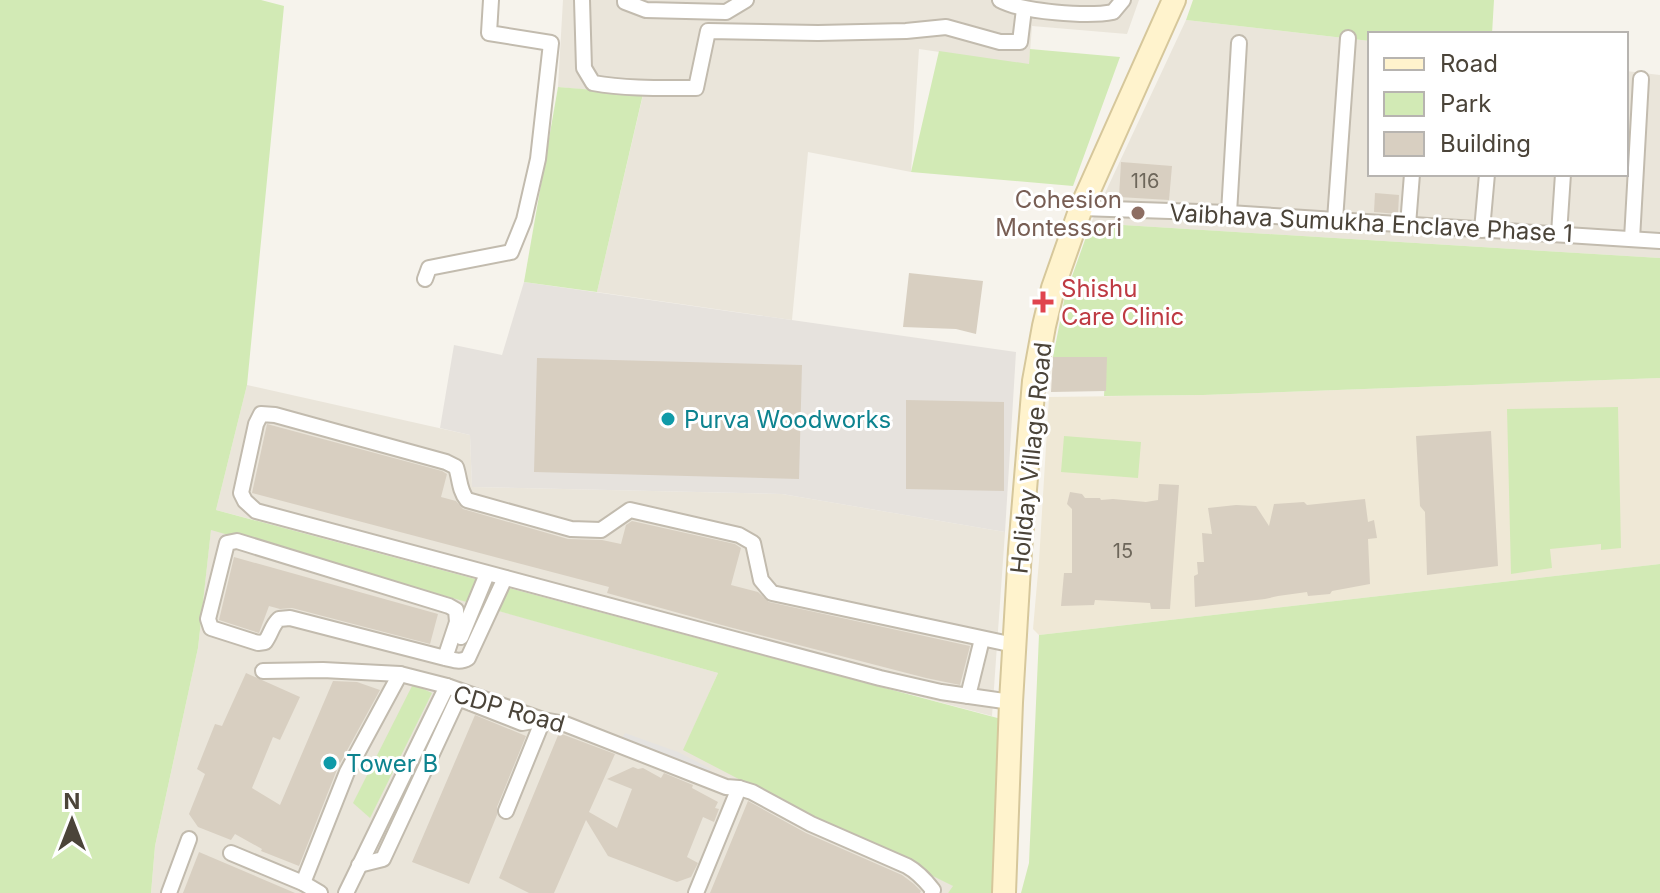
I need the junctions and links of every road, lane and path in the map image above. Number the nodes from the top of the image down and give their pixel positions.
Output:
1 (491, 0) edge
2 (582, 0) edge
3 (625, 0) edge
4 (746, 0) edge
5 (1000, 0) edge
6 (1123, 0) edge
7 (1174, 0) edge
8 (1024, 9) junction
9 (1348, 38) dead end
10 (1239, 43) dead end
11 (1641, 79) dead end
12 (1412, 176) edge
13 (1487, 176) edge
14 (1563, 176) edge
15 (1081, 208) junction
16 (1229, 213) junction
17 (1335, 220) junction
18 (1408, 225) junction
19 (1482, 230) junction
20 (1559, 234) junction
21 (1632, 239) junction
22 (1660, 241) edge
23 (425, 279) dead end
24 (487, 574) junction
25 (505, 578) junction
26 (982, 639) junction
27 (1014, 645) junction
28 (449, 659) junction
29 (263, 671) dead end
30 (400, 674) junction
31 (447, 686) junction
32 (968, 696) junction
33 (1011, 702) junction
34 (543, 720) junction
35 (739, 788) junction
36 (506, 811) dead end
37 (189, 839) dead end
38 (231, 853) dead end
39 (359, 865) junction
40 (303, 883) junction
41 (169, 893) edge
42 (320, 893) edge
43 (346, 893) edge
44 (696, 893) edge
45 (932, 893) edge
46 (1004, 893) edge

1 - 23 street
2 - 8 street
3 - 4 street
5 - 8 street
6 - 8 street
7 - 15 street, Holiday Village Road
9 - 17 street
10 - 16 street
11 - 21 street
12 - 18 street
13 - 19 street
14 - 20 street
15 - 16 street, Vaibhava Sumukha Enclave Phase 1
15 - 27 street, Holiday Village Road
16 - 17 street, Vaibhava Sumukha Enclave Phase 1
17 - 18 street, Vaibhava Sumukha Enclave Phase 1
18 - 19 street, Vaibhava Sumukha Enclave Phase 1
19 - 20 street, Vaibhava Sumukha Enclave Phase 1
20 - 21 street, Vaibhava Sumukha Enclave Phase 1
21 - 22 street, Vaibhava Sumukha Enclave Phase 1
24 - 25 street
24 - 26 street
24 - 28 street
25 - 28 street
25 - 32 street
26 - 27 street
26 - 32 street
27 - 33 street, Holiday Village Road
28 - 28 street
29 - 30 street
30 - 31 street
30 - 40 street
31 - 34 street, CDP Road
31 - 39 street, CDP Road
32 - 33 street
33 - 46 street, Holiday Village Road
34 - 35 street, CDP Road
34 - 36 street
34 - 39 street
35 - 44 street
35 - 45 street, CDP Road
37 - 41 street
38 - 40 street
39 - 43 street, CDP Road
40 - 42 street

